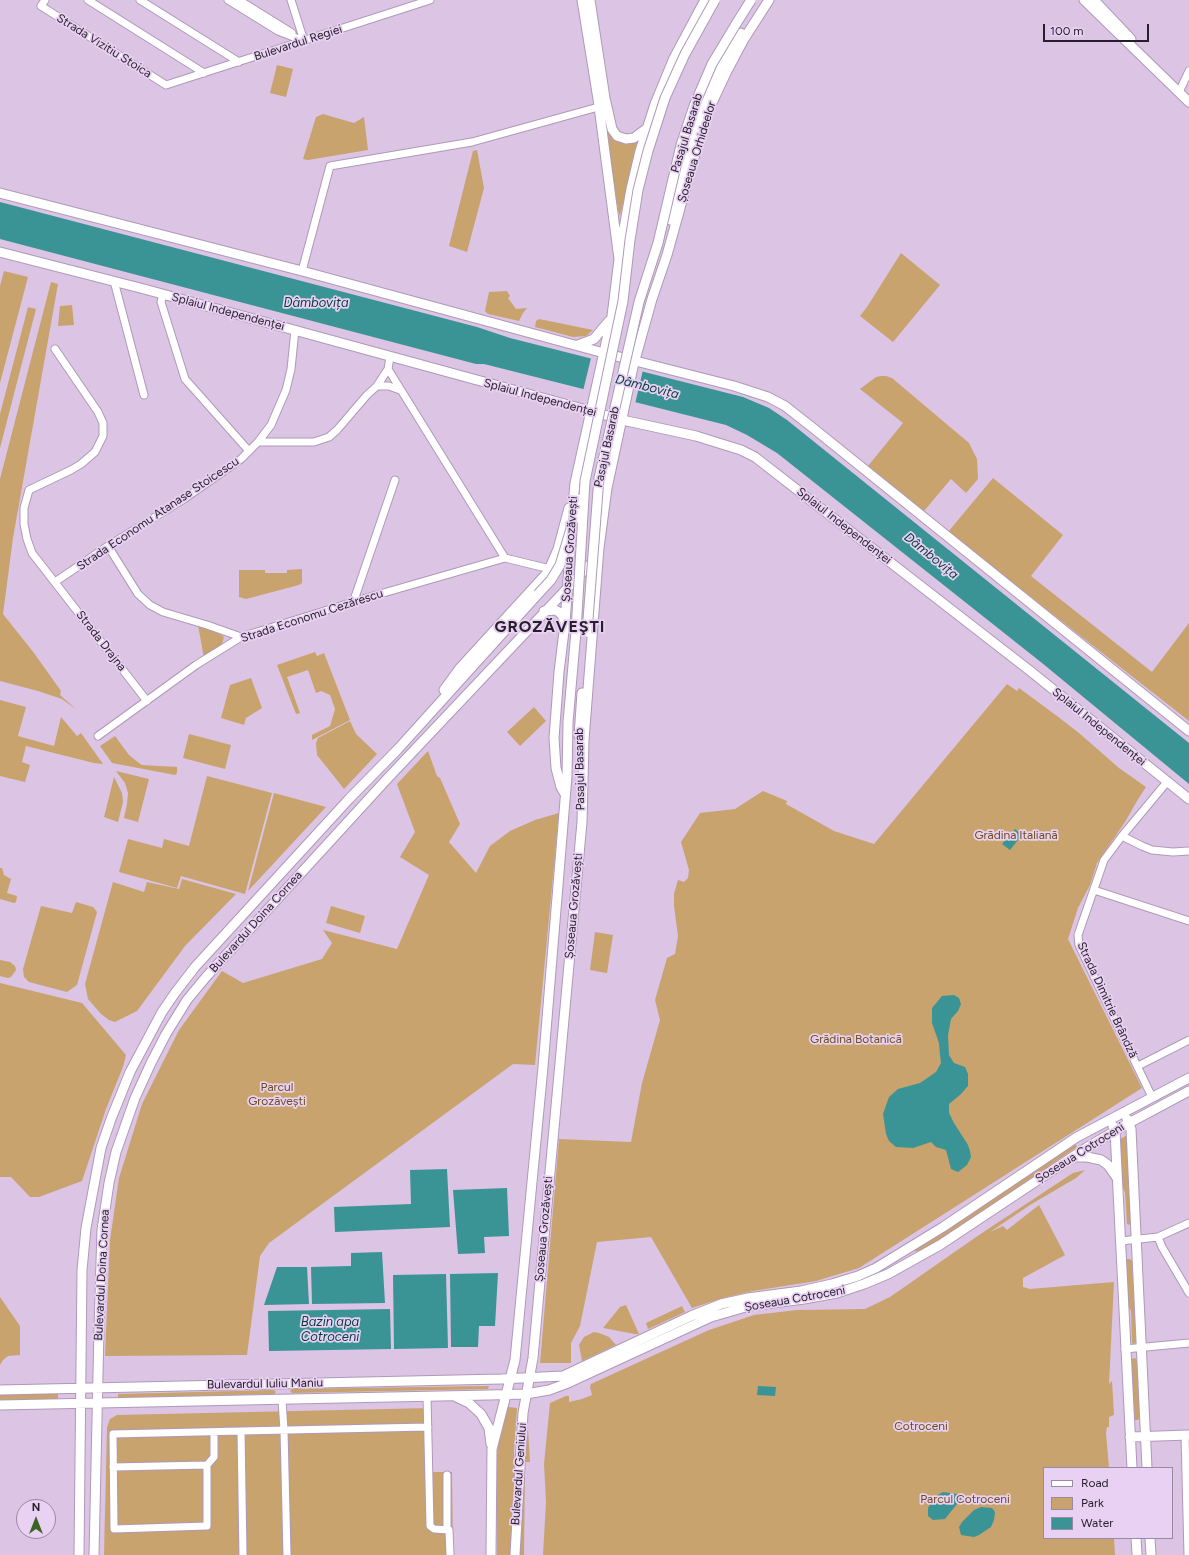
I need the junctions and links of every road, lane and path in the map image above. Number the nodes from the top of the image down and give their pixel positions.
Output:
1 (88, 0) edge
2 (140, 0) edge
3 (228, 0) edge
4 (239, 0) edge
5 (291, 0) edge
6 (430, 0) edge
7 (582, 0) edge
8 (590, 0) edge
9 (705, 0) edge
10 (715, 0) edge
11 (751, 0) edge
12 (763, 0) edge
13 (770, 0) edge
14 (1084, 0) edge
15 (1094, 0) edge
16 (43, 3) edge
17 (304, 41) junction
18 (1148, 61) junction
19 (239, 62) junction
20 (1189, 71) edge
21 (204, 73) junction
22 (166, 85) joint
23 (1179, 92) junction
24 (1189, 102) edge
25 (602, 105) junction
26 (648, 125) junction
27 (0, 193) edge
28 (0, 252) edge
29 (619, 259) junction
30 (302, 271) junction
31 (114, 281) junction
32 (163, 294) junction
33 (652, 299) junction
34 (612, 316) junction
35 (295, 330) junction
36 (578, 346) junction
37 (55, 349) dead end
38 (603, 356) junction
39 (390, 357) junction
40 (635, 364) junction
41 (388, 369) junction
42 (377, 386) junction
43 (400, 390) junction
44 (144, 395) dead end
45 (625, 406) joint
46 (591, 411) junction
47 (622, 420) junction
48 (258, 442) junction
49 (249, 451) junction
50 (395, 480) dead end
51 (586, 481) junction
52 (575, 483) junction
53 (108, 546) junction
54 (599, 548) junction
55 (505, 558) junction
56 (550, 569) junction
57 (55, 582) junction
58 (567, 588) junction
59 (353, 603) junction
60 (544, 611) junction
61 (565, 623) junction
62 (218, 629) junction
63 (241, 637) junction
64 (219, 650) junction
65 (147, 701) junction
66 (431, 712) junction
67 (1189, 730) edge
68 (98, 736) dead end
69 (1167, 782) junction
70 (566, 795) junction
71 (1189, 799) edge
72 (582, 822) junction
73 (1122, 836) junction
74 (1189, 851) edge
75 (1094, 890) junction
76 (1189, 921) edge
77 (1189, 1040) edge
78 (1138, 1066) junction
79 (1189, 1078) edge
80 (1189, 1091) edge
81 (1152, 1097) junction
82 (1124, 1112) junction
83 (1109, 1120) junction
84 (1129, 1123) junction
85 (1115, 1130) junction
86 (1072, 1157) junction
87 (1118, 1181) junction
88 (1189, 1223) edge
89 (1158, 1237) junction
90 (1136, 1240) junction
91 (1121, 1241) junction
92 (1189, 1293) edge
93 (1189, 1343) edge
94 (1140, 1348) junction
95 (1125, 1349) junction
96 (511, 1378) junction
97 (529, 1378) junction
98 (97, 1387) junction
99 (80, 1388) junction
100 (0, 1390) edge
101 (508, 1394) junction
102 (526, 1394) junction
103 (427, 1396) junction
104 (450, 1396) junction
105 (282, 1400) junction
106 (97, 1403) junction
107 (80, 1404) junction
108 (0, 1406) edge
109 (428, 1427) junction
110 (284, 1430) junction
111 (241, 1431) junction
112 (214, 1432) junction
113 (1187, 1435) edge
114 (1130, 1437) junction
115 (1146, 1437) junction
116 (492, 1449) junction
117 (207, 1465) junction
118 (113, 1467) junction
119 (1132, 1467) edge
120 (1147, 1467) edge
121 (447, 1475) dead end
122 (447, 1529) junction
123 (1136, 1539) edge
124 (1150, 1539) edge
125 (79, 1555) edge
126 (94, 1555) edge
127 (243, 1555) edge
128 (287, 1555) edge
129 (450, 1555) edge
130 (491, 1555) edge
131 (515, 1555) edge
132 (1137, 1555) edge
133 (1151, 1555) edge
134 (1188, 1555) edge

1 - 21 street
2 - 19 street
3 - 17 street
4 - 17 street
5 - 17 street
6 - 17 street, Bulevardul Regiei
7 - 25 main road
8 - 25 main road
9 - 26 main road
10 - 51 main road, Pasajul Basarab, bridge
11 - 72 main road, Pasajul Basarab, bridge
12 - 33 main road
13 - 33 main road, Șoseaua Orhideelor
14 - 18 main road
15 - 18 main road
16 - 22 street, Strada Vizitiu Stoica
17 - 19 street, Bulevardul Regiei
18 - 23 main road
19 - 21 street, Bulevardul Regiei
20 - 23 street
21 - 22 street, Bulevardul Regiei
23 - 24 main road
25 - 26 main road
25 - 29 main road
25 - 30 street
26 - 29 main road
27 - 30 main road
28 - 31 main road, Splaiul Independenței
29 - 34 main road
30 - 36 main road
31 - 32 main road, Splaiul Independenței
31 - 44 street
32 - 35 main road, Splaiul Independenței
32 - 49 street
33 - 40 main road, Șoseaua Orhideelor
34 - 36 main road
34 - 38 main road
35 - 39 main road, Splaiul Independenței
35 - 48 street, Strada Economu Atanase Stoicescu
36 - 38 main road
37 - 57 street, Strada Drajna
38 - 40 main road
38 - 46 main road, Șoseaua Grozăvești
39 - 41 street
39 - 46 main road, Splaiul Independenței
40 - 45 main road, Șoseaua Orhideelor
40 - 67 main road
41 - 42 street
41 - 43 street
42 - 43 street
42 - 48 street
43 - 55 street
45 - 47 main road, Șoseaua Grozăvești
46 - 47 main road, Splaiul Independenței
46 - 52 main road, Șoseaua Grozăvești
47 - 54 main road, Șoseaua Grozăvești
47 - 69 main road, Splaiul Independenței
48 - 49 street, Strada Economu Atanase Stoicescu
49 - 53 street, Strada Economu Atanase Stoicescu
50 - 59 street
51 - 66 main road, Bulevardul Doina Cornea, bridge
51 - 70 main road, Pasajul Basarab, bridge
52 - 56 main road, Bulevardul Doina Cornea
52 - 58 main road, Șoseaua Grozăvești
53 - 57 street, Strada Economu Atanase Stoicescu
53 - 62 street
54 - 58 main road, Bulevardul Doina Cornea
54 - 72 main road, Șoseaua Grozăvești
55 - 56 street
55 - 59 street, Strada Economu Cezărescu
56 - 66 main road, Bulevardul Doina Cornea
57 - 65 street, Strada Drajna
58 - 60 main road, Bulevardul Doina Cornea
58 - 61 main road, Șoseaua Grozăvești
59 - 63 street, Strada Economu Cezărescu
60 - 61 main road
60 - 98 main road, Bulevardul Doina Cornea
61 - 70 main road, Șoseaua Grozăvești
62 - 63 street
62 - 64 street
63 - 64 street, Strada Economu Cezărescu
64 - 65 street, Strada Economu Cezărescu
65 - 68 street, Strada Economu Cezărescu
66 - 99 main road, Bulevardul Doina Cornea
69 - 71 main road, Splaiul Independenței
69 - 73 street, Strada Dimitrie Brândză
70 - 96 main road, Șoseaua Grozăvești
72 - 97 main road, Șoseaua Grozăvești
73 - 74 street
73 - 75 street, Strada Dimitrie Brândză
75 - 76 street
75 - 78 street, Strada Dimitrie Brândză
77 - 78 street
78 - 81 street, Strada Dimitrie Brândză
79 - 81 main road, Șoseaua Cotroceni
80 - 84 main road, Șoseaua Cotroceni
81 - 82 main road, Șoseaua Cotroceni
82 - 83 main road, Șoseaua Cotroceni
82 - 84 main road
83 - 85 main road
83 - 97 main road, Șoseaua Cotroceni
84 - 85 main road, Șoseaua Cotroceni
84 - 90 main road
85 - 86 main road, Șoseaua Cotroceni
85 - 87 main road
86 - 87 main road
86 - 102 main road, Șoseaua Cotroceni
87 - 91 main road
88 - 89 street
89 - 90 street
89 - 92 street
90 - 91 street
90 - 94 main road
91 - 95 main road
93 - 94 street
94 - 95 street
94 - 115 main road
95 - 114 main road
96 - 97 main road, Bulevardul Iuliu Maniu
96 - 98 main road, Bulevardul Iuliu Maniu
96 - 101 main road, Bulevardul Geniului
97 - 102 main road, Șoseaua Grozăvești
98 - 99 main road, Bulevardul Iuliu Maniu
98 - 106 main road, Bulevardul Doina Cornea
99 - 100 main road, Bulevardul Iuliu Maniu
99 - 107 main road, Bulevardul Doina Cornea
101 - 102 main road, Șoseaua Cotroceni
101 - 104 main road, Bulevardul Iuliu Maniu
101 - 116 main road, Bulevardul Geniului
102 - 131 main road, Bulevardul Geniului
103 - 104 main road, Bulevardul Iuliu Maniu
103 - 105 main road, Bulevardul Iuliu Maniu
103 - 109 street
104 - 116 main road
105 - 106 main road, Bulevardul Iuliu Maniu
105 - 110 street
106 - 107 main road, Bulevardul Iuliu Maniu
106 - 126 main road, Bulevardul Doina Cornea
107 - 108 main road, Bulevardul Iuliu Maniu
107 - 125 main road, Bulevardul Doina Cornea
109 - 110 street
109 - 122 street
110 - 111 street
110 - 128 street
111 - 112 street
111 - 127 street
112 - 117 street
112 - 118 street
113 - 115 main road
113 - 134 street
114 - 115 main road
114 - 119 main road
115 - 120 main road
116 - 130 main road, Bulevardul Geniului
117 - 118 street
117 - 118 street
121 - 122 street
122 - 129 street
123 - 132 main road
124 - 133 main road

